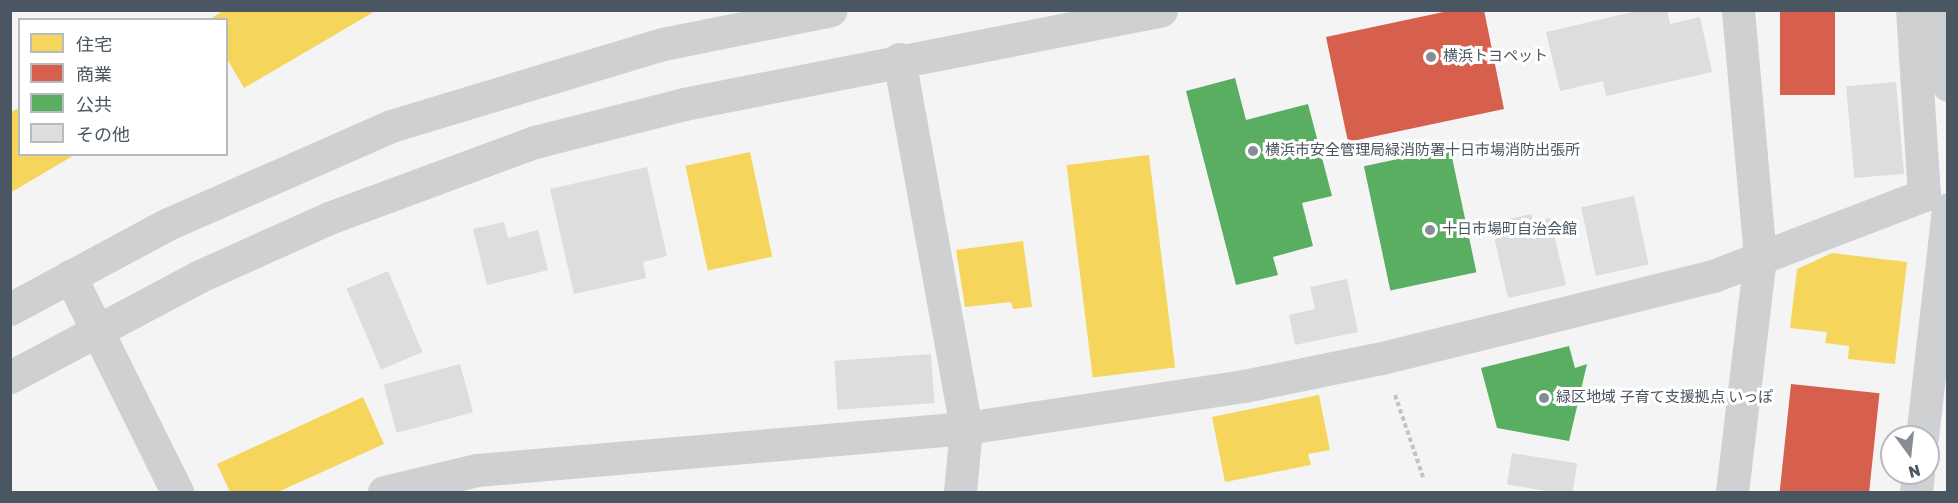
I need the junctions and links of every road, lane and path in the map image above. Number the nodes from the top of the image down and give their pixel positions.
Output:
1 (831, 10) edge
2 (1161, 10) edge
3 (1738, 10) edge
4 (1912, 10) edge
5 (1943, 10) edge
6 (899, 59) junction
7 (1947, 85) edge
8 (1947, 209) edge
9 (1760, 257) junction
10 (70, 276) junction
11 (10, 309) edge
12 (97, 330) junction
13 (1383, 358) junction
14 (10, 377) edge
15 (1923, 425) edge
16 (966, 428) junction
17 (1423, 477) dead end
18 (177, 492) edge
19 (384, 492) edge
20 (960, 492) edge
21 (1732, 492) edge

1 - 10 street
2 - 6 street
3 - 9 street
4 - 9 street
5 - 7 street
6 - 12 street
6 - 16 street
8 - 15 street
9 - 13 street
9 - 21 street
10 - 11 street
10 - 12 street
12 - 14 street
12 - 18 street
13 - 16 street
13 - 17 path
16 - 19 street
16 - 20 street

